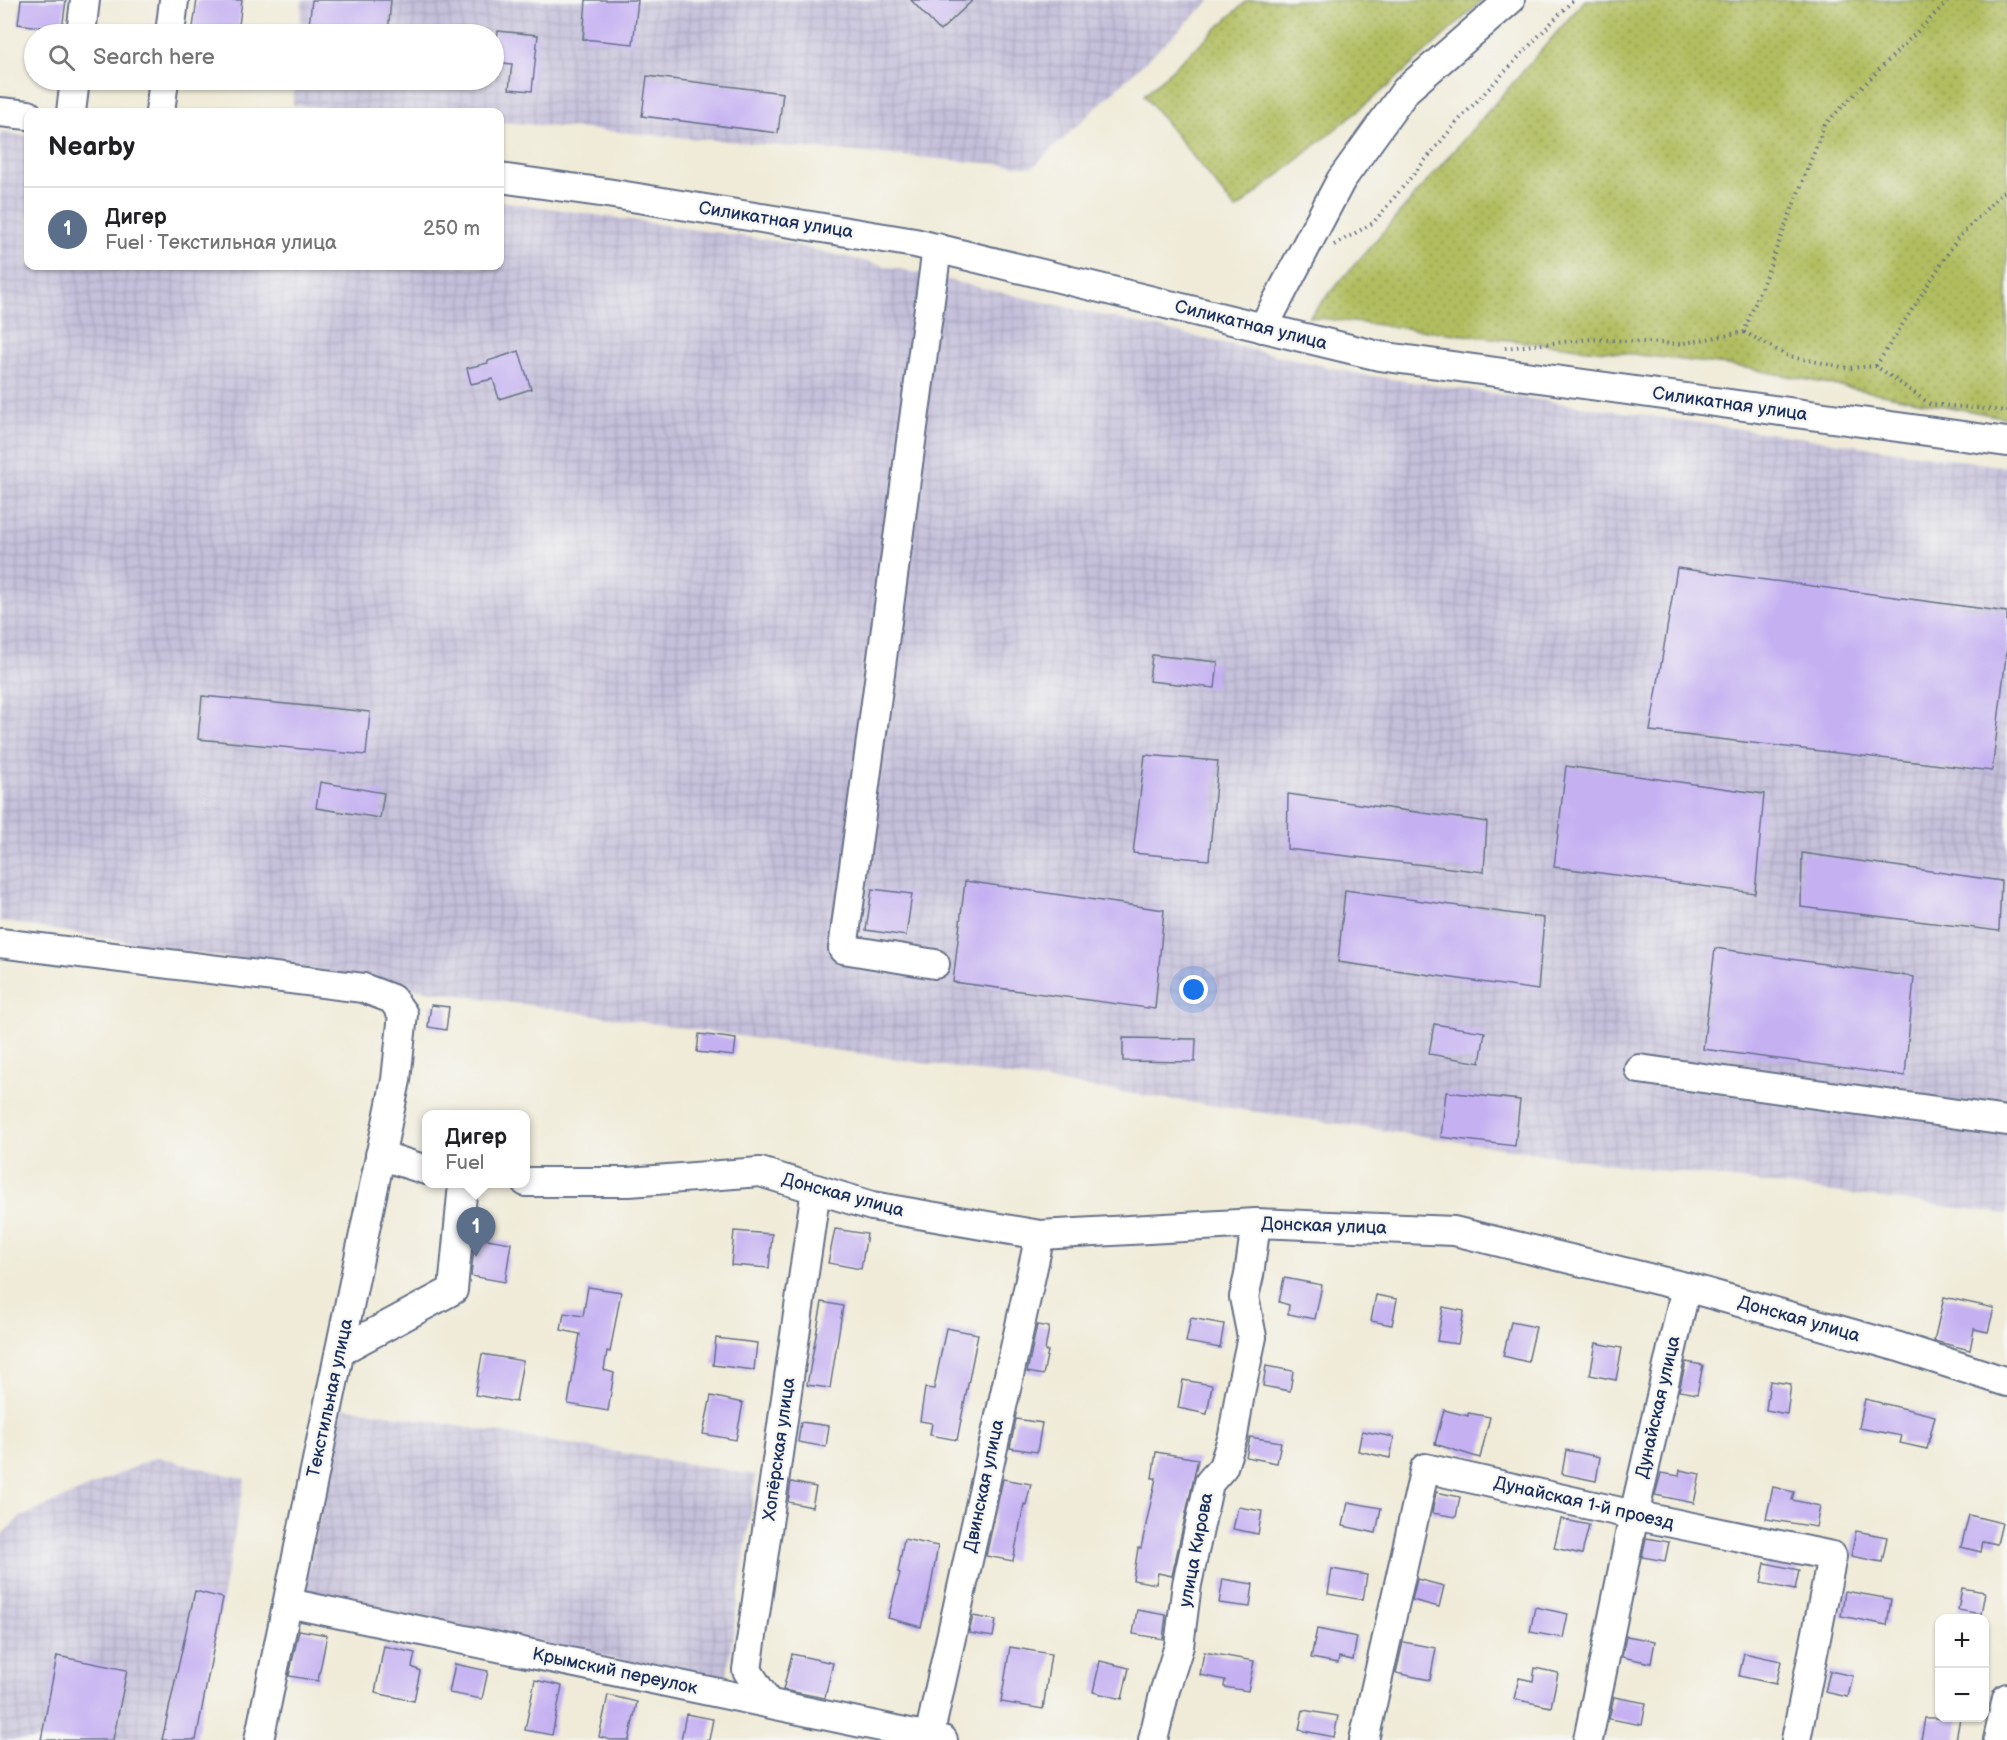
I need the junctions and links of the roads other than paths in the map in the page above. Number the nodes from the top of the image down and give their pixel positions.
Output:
1 (85, 0) edge
2 (174, 0) edge
3 (1510, 0) edge
4 (82, 24) edge
5 (171, 24) edge
6 (74, 90) edge
7 (163, 90) edge
8 (72, 108) edge
9 (160, 108) edge
10 (0, 112) edge
11 (24, 115) edge
12 (504, 179) edge
13 (937, 248) junction
14 (1263, 327) junction
15 (2007, 442) edge
16 (0, 943) edge
17 (935, 964) dead end
18 (1640, 1069) dead end
19 (2007, 1121) edge
20 (380, 1155) junction
21 (422, 1169) edge
22 (530, 1182) edge
23 (463, 1188) edge
24 (816, 1189) junction
25 (1256, 1223) junction
26 (1040, 1235) junction
27 (1686, 1287) junction
28 (340, 1351) junction
29 (2007, 1382) edge
30 (1634, 1515) junction
31 (288, 1603) junction
32 (2007, 1698) edge
33 (768, 1703) junction
34 (936, 1738) edge
35 (259, 1740) edge
36 (1153, 1740) edge
37 (1364, 1740) edge
38 (1588, 1740) edge
39 (1796, 1740) edge
40 (1998, 1740) edge

1 - 4 street
2 - 5 street
3 - 14 street
6 - 8 street
7 - 9 street
10 - 11 street
12 - 13 street, Силикатная улица
13 - 14 street, Силикатная улица
13 - 17 street
14 - 15 street, Силикатная улица
16 - 20 street, Текстильная улица
18 - 19 street
20 - 21 street
20 - 28 street, Текстильная улица
22 - 24 street, Донская улица
23 - 28 street
24 - 26 street, Донская улица
24 - 33 street, Хопёрская улица
25 - 26 street, Донская улица
25 - 27 street, Донская улица
25 - 36 street, улица Кирова
26 - 34 street, Двинская улица
27 - 29 street, Донская улица
27 - 30 street, Дунайская улица
28 - 31 street, Текстильная улица
30 - 37 street, Дунайская 1-й проезд
30 - 38 street, Дунайская улица
30 - 39 street, Дунайская 1-й проезд
31 - 33 street, Крымский переулок
31 - 35 street, Текстильная улица
32 - 40 street
33 - 34 street, Крымский переулок

